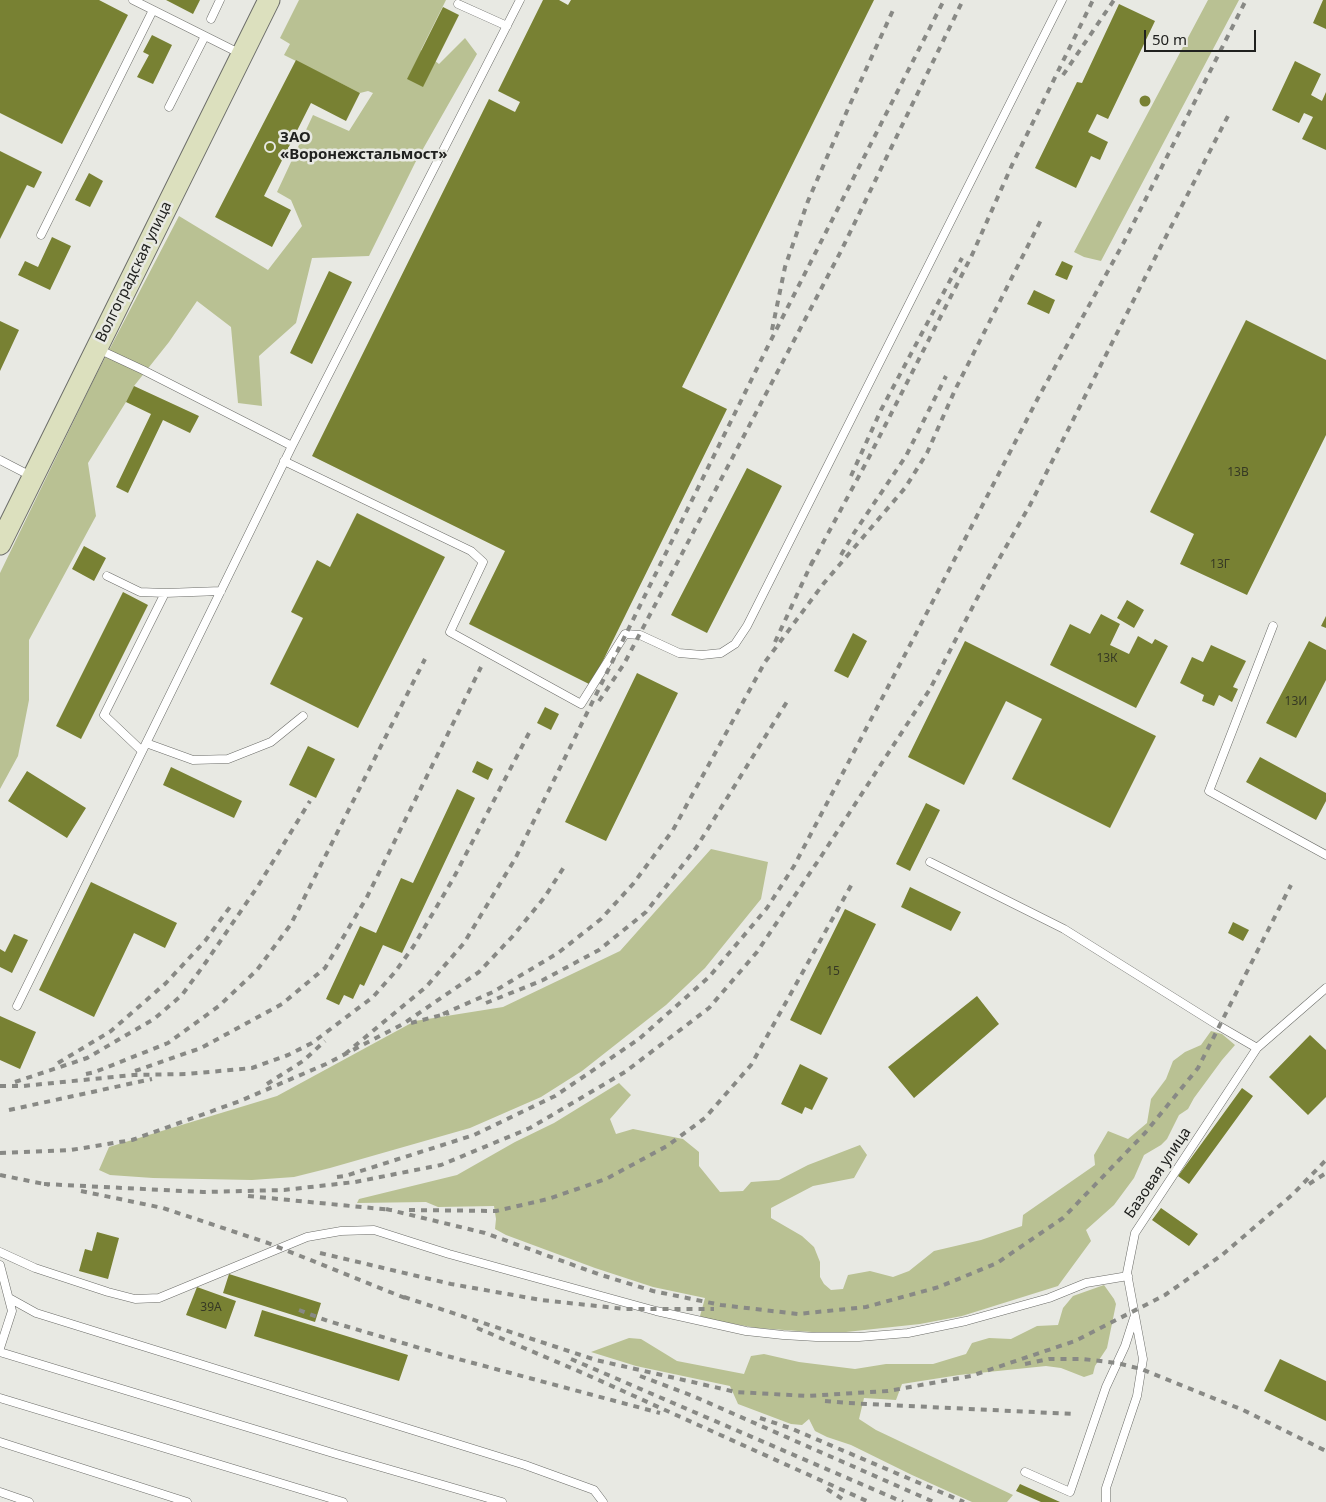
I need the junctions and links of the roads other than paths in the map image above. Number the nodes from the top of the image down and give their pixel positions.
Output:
1 (133, 0) edge
2 (220, 0) edge
3 (269, 0) edge
4 (520, 0) edge
5 (1062, 0) edge
6 (458, 4) dead end
7 (152, 10) junction
8 (211, 19) dead end
9 (507, 26) junction
10 (205, 36) junction
11 (242, 55) junction
12 (169, 107) dead end
13 (41, 235) dead end
14 (97, 348) junction
15 (292, 446) junction
16 (0, 460) edge
17 (284, 461) junction
18 (33, 477) junction
19 (0, 544) edge
20 (107, 576) dead end
21 (221, 591) junction
22 (165, 593) junction
23 (1273, 626) dead end
24 (303, 716) dead end
25 (146, 743) junction
26 (142, 752) junction
27 (1326, 855) edge
28 (930, 862) dead end
29 (1326, 988) edge
30 (17, 1006) dead end
31 (1257, 1048) junction
32 (0, 1252) edge
33 (0, 1265) edge
34 (1128, 1276) junction
35 (9, 1298) junction
36 (1135, 1316) junction
37 (0, 1348) edge
38 (0, 1352) edge
39 (0, 1398) edge
40 (0, 1442) edge
41 (1025, 1472) dead end
42 (0, 1492) edge
43 (29, 1502) edge
44 (187, 1502) edge
45 (343, 1502) edge
46 (502, 1502) edge
47 (603, 1502) edge
48 (1106, 1502) edge

1 - 7 lane
2 - 8 lane
3 - 11 main road, Волгоградская улица
4 - 9 lane
5 - 17 lane
6 - 9 lane
7 - 10 lane
7 - 13 lane
9 - 15 lane
10 - 11 lane
10 - 12 lane
11 - 14 main road, Волгоградская улица
14 - 15 lane
14 - 18 main road, Волгоградская улица
15 - 17 lane
16 - 18 lane
17 - 21 lane
18 - 19 main road, Волгоградская улица
20 - 22 lane
21 - 22 lane
21 - 25 lane
22 - 26 lane
23 - 27 lane
24 - 25 lane
25 - 26 lane
26 - 30 lane
28 - 31 lane
29 - 31 lane, Базовая улица
31 - 34 lane, Базовая улица
32 - 34 lane
33 - 35 lane
34 - 36 lane, Базовая улица
35 - 37 lane
35 - 47 lane
36 - 41 lane
36 - 48 lane, Базовая улица
38 - 46 lane
39 - 45 lane
40 - 44 lane
42 - 43 lane

